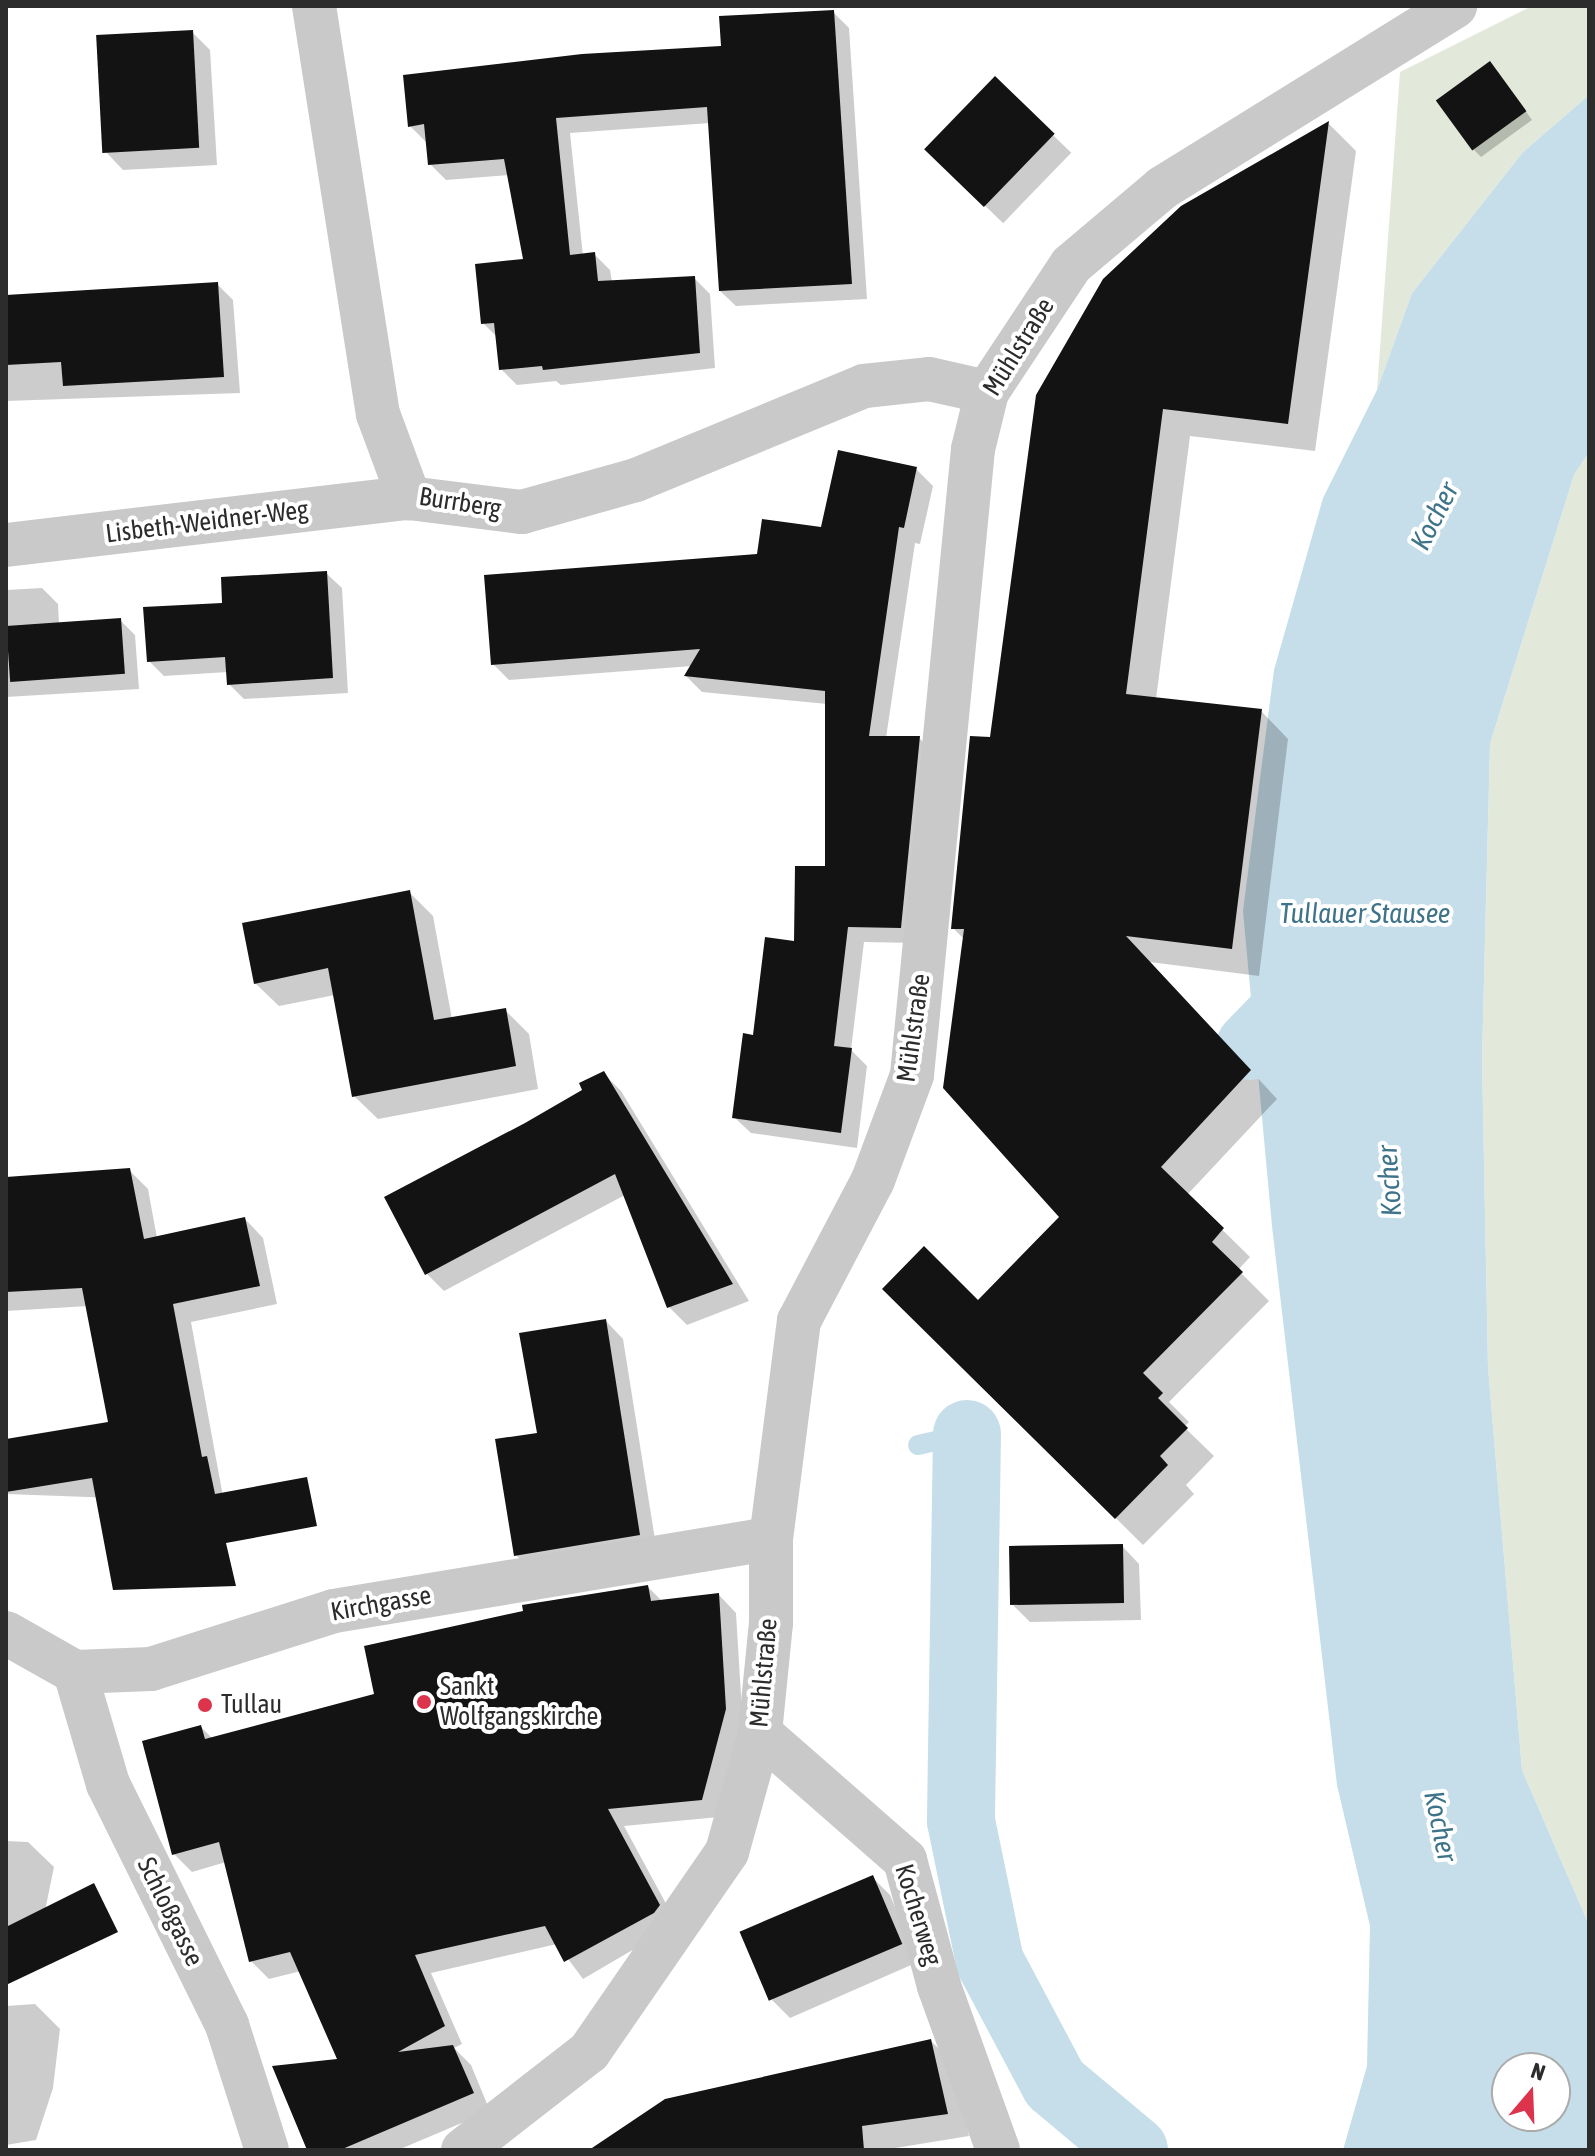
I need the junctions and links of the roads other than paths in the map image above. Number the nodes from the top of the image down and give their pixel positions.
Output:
1 (314, 6) edge
2 (1455, 6) edge
3 (987, 392) junction
4 (409, 498) junction
5 (6, 545) edge
6 (771, 1539) junction
7 (6, 1633) edge
8 (75, 1672) junction
9 (760, 1733) junction
10 (267, 2150) edge
11 (463, 2150) edge
12 (998, 2150) edge

1 - 4 street, Burrberg
2 - 3 street, Mühlstraße
3 - 4 street, Burrberg
3 - 6 street, Mühlstraße
4 - 5 street, Lisbeth-Weidner-Weg
6 - 8 street, Kirchgasse
6 - 9 street, Mühlstraße
7 - 8 street
8 - 10 street, Schloßgasse
9 - 11 street, Mühlstraße
9 - 12 street, Kocherweg

